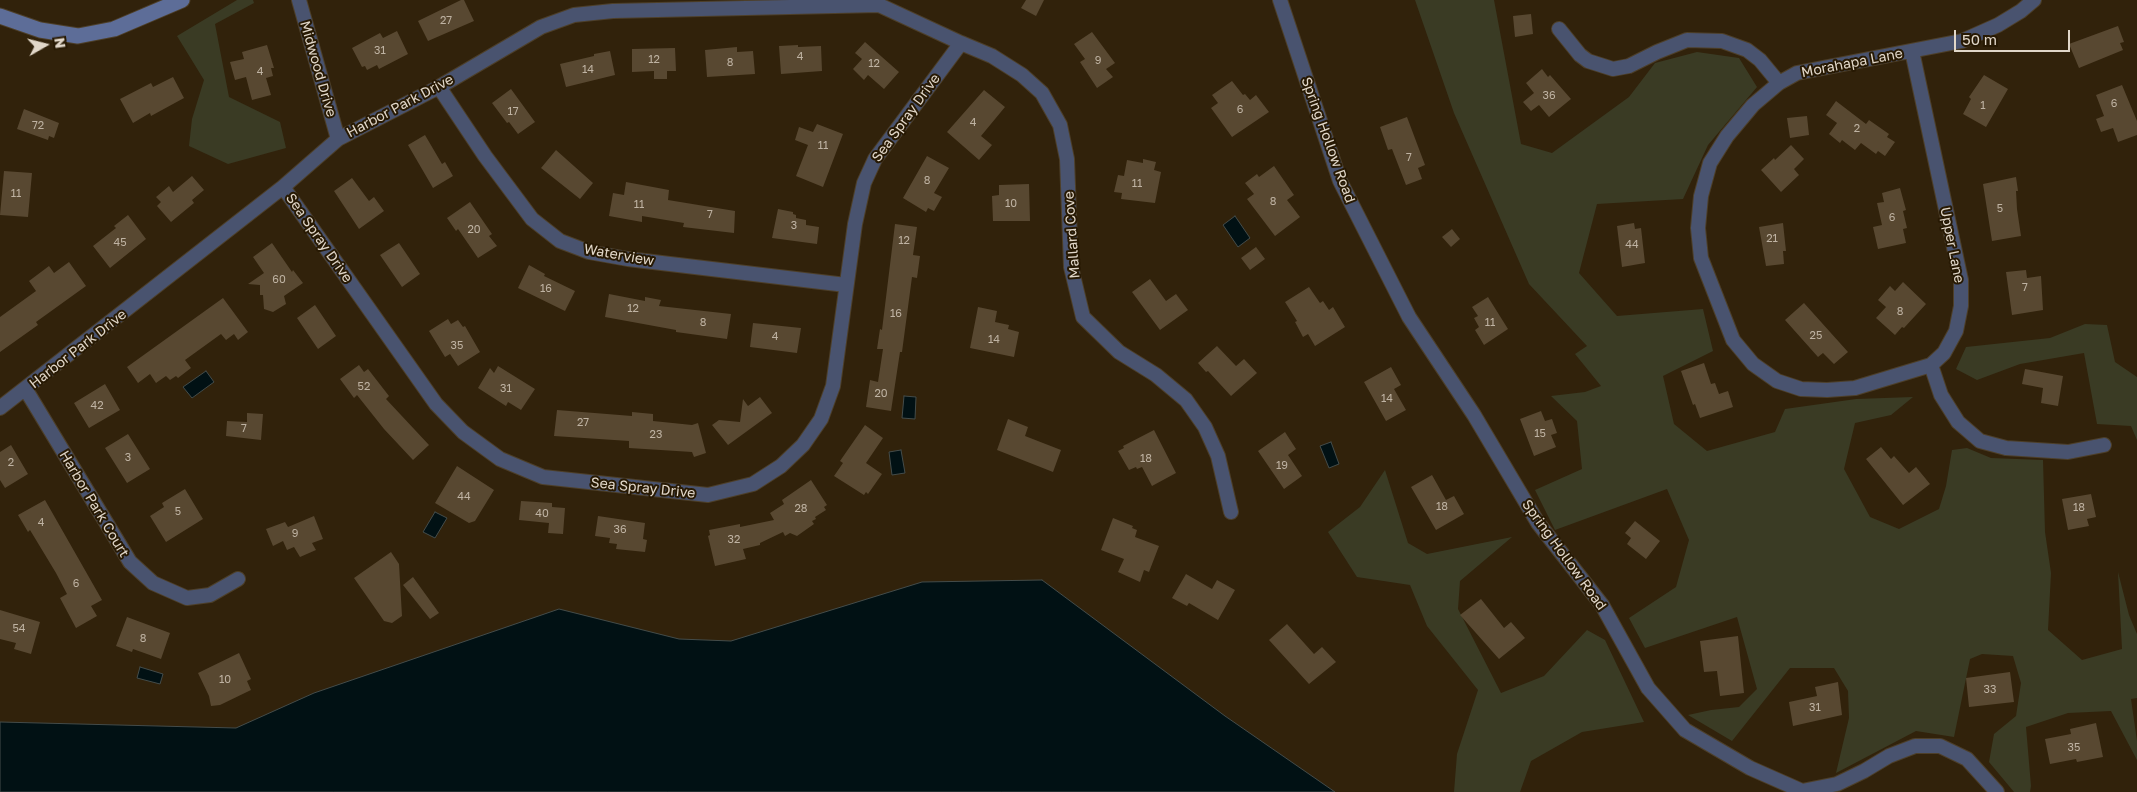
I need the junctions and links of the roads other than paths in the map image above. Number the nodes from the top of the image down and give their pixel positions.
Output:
1 (182, 0) edge
2 (299, 0) edge
3 (1280, 0) edge
4 (2034, 0) edge
5 (879, 2) edge
6 (0, 16) edge
7 (1559, 30) dead end
8 (961, 43) junction
9 (1912, 51) junction
10 (1779, 83) junction
11 (439, 87) junction
12 (338, 139) junction
13 (283, 187) junction
14 (846, 285) junction
15 (1931, 365) junction
16 (26, 390) junction
17 (0, 408) edge
18 (2104, 445) dead end
19 (1231, 512) dead end
20 (238, 579) dead end
21 (1997, 792) edge

1 - 6 street
2 - 12 street, Midwood Drive
3 - 21 street, Spring Hollow Road
4 - 9 street, Morahapa Lane
5 - 8 street, Mallard Cove
5 - 11 street, Harbor Park Drive
7 - 10 street
8 - 14 street, Sea Spray Drive
8 - 19 street, Mallard Cove
9 - 10 street, Morahapa Lane
9 - 15 street, Upper Lane
10 - 15 street, Morahapa Lane
11 - 12 street, Harbor Park Drive
11 - 14 street, Waterview
12 - 13 street, Harbor Park Drive
13 - 14 street, Sea Spray Drive
13 - 16 street, Harbor Park Drive
15 - 18 street
16 - 17 street, Harbor Park Drive
16 - 20 street, Harbor Park Court

